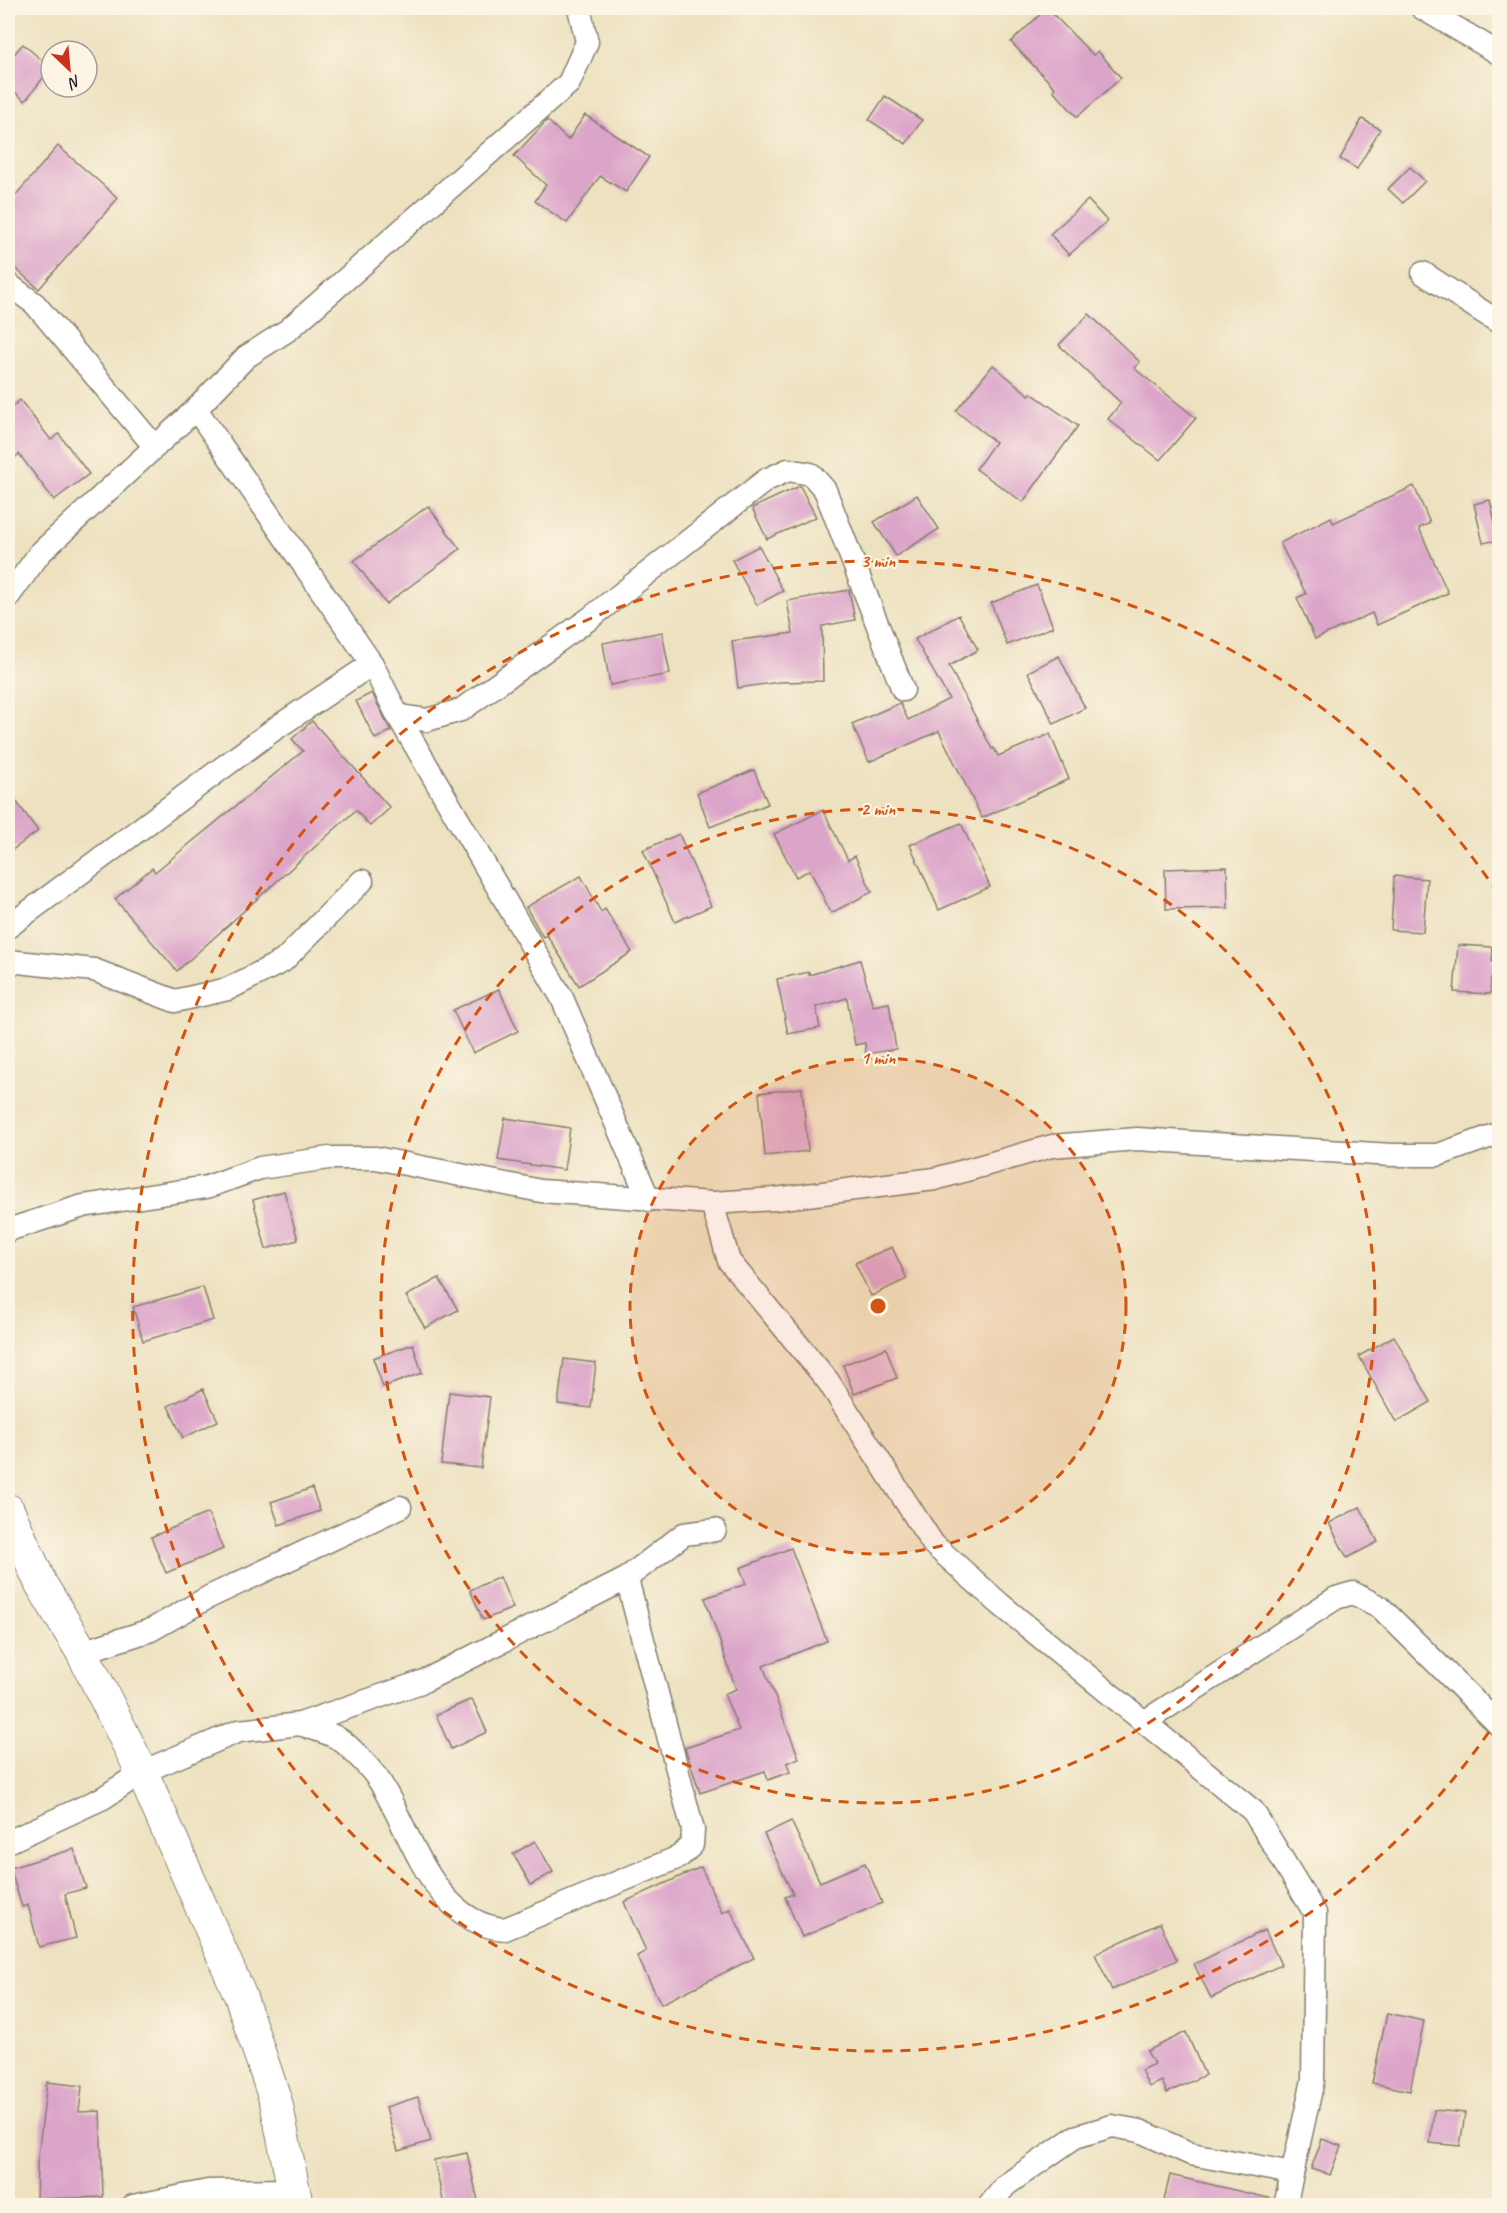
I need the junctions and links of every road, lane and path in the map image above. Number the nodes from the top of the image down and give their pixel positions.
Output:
1 (579, 8) edge
2 (1422, 8) edge
3 (1500, 54) edge
4 (1423, 273) dead end
5 (8, 284) edge
6 (1500, 323) edge
7 (196, 410) junction
8 (155, 447) junction
9 (8, 597) edge
10 (372, 664) junction
11 (903, 690) dead end
12 (398, 716) junction
13 (362, 881) dead end
14 (8, 927) edge
15 (8, 961) edge
16 (1500, 1133) edge
17 (649, 1200) junction
18 (712, 1203) junction
19 (8, 1230) edge
20 (400, 1507) dead end
21 (8, 1510) edge
22 (715, 1530) dead end
23 (627, 1579) junction
24 (82, 1652) junction
25 (1144, 1722) junction
26 (300, 1724) junction
27 (1500, 1726) edge
28 (142, 1773) junction
29 (8, 1842) edge
30 (1292, 2173) junction
31 (296, 2198) edge
32 (133, 2205) edge
33 (989, 2205) edge
34 (1285, 2205) edge

1 - 7 street
2 - 3 street
4 - 6 street
5 - 8 street
7 - 8 street
7 - 10 street
8 - 9 street
10 - 12 street
10 - 14 street
11 - 12 street
12 - 17 street
13 - 15 street
16 - 18 street
17 - 18 street
17 - 19 street
18 - 25 street
20 - 24 street
21 - 24 street
22 - 23 street
23 - 26 street
23 - 26 street
24 - 28 street
25 - 27 street
25 - 30 street
26 - 28 street
28 - 29 street
28 - 31 street
30 - 33 street
30 - 34 street
31 - 32 street

